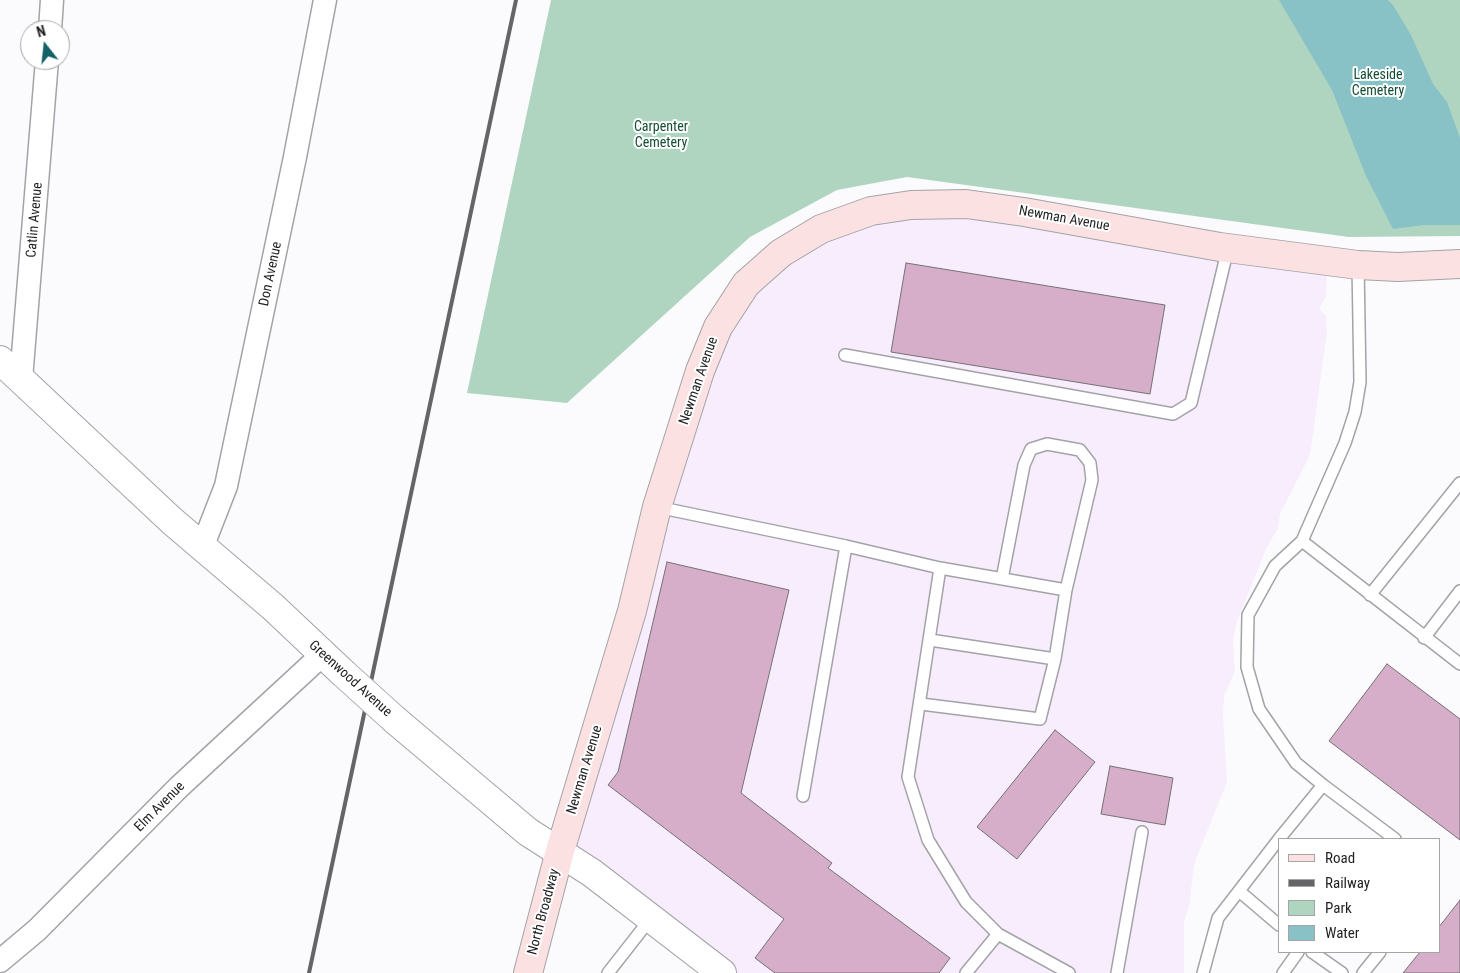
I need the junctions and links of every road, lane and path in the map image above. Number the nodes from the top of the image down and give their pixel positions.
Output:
1 (52, 0) edge
2 (325, 0) edge
3 (51, 20) edge
4 (46, 70) edge
5 (1228, 248) junction
6 (1460, 264) edge
7 (1358, 265) junction
8 (845, 354) dead end
9 (0, 360) edge
10 (21, 379) junction
11 (1460, 483) edge
12 (657, 507) junction
13 (1302, 541) junction
14 (203, 545) junction
15 (846, 546) junction
16 (940, 568) junction
17 (1002, 579) junction
18 (1066, 590) junction
19 (1460, 591) edge
20 (1370, 595) junction
21 (1424, 638) junction
22 (930, 640) junction
23 (1055, 659) junction
24 (332, 663) junction
25 (1460, 664) edge
26 (921, 704) junction
27 (1324, 785) junction
28 (803, 796) dead end
29 (1142, 832) dead end
30 (1280, 838) edge
31 (1394, 838) edge
32 (1278, 840) edge
33 (560, 851) junction
34 (1239, 891) junction
35 (651, 918) junction
36 (1278, 924) edge
37 (998, 934) junction
38 (1297, 953) edge
39 (1313, 953) edge
40 (1379, 953) edge
41 (0, 961) edge
42 (528, 973) edge
43 (608, 973) edge
44 (722, 973) edge
45 (966, 973) edge
46 (1069, 973) edge
47 (1117, 973) edge
48 (1203, 973) edge
49 (1283, 973) edge
50 (1342, 973) edge
51 (1363, 973) edge

1 - 3 street
2 - 14 street, Don Avenue
4 - 10 street, Catlin Avenue
5 - 7 main road, Newman Avenue
5 - 8 lane
5 - 12 main road, Newman Avenue
6 - 7 main road, Newman Avenue
7 - 13 lane
9 - 10 street, Greenwood Avenue
10 - 14 street, Greenwood Avenue
11 - 20 lane
12 - 15 lane
12 - 33 main road, Newman Avenue
13 - 20 lane
13 - 27 lane
14 - 24 street, Greenwood Avenue
15 - 16 lane
15 - 28 lane
16 - 17 lane
16 - 22 lane
17 - 18 lane
17 - 18 lane
18 - 23 lane
19 - 21 lane
20 - 21 lane
21 - 25 lane
22 - 23 lane
22 - 26 lane
23 - 26 lane
24 - 33 street, Greenwood Avenue, bridge
24 - 41 street, Elm Avenue
26 - 37 lane
27 - 30 lane
27 - 31 lane
29 - 47 lane
32 - 34 lane
33 - 35 street, Greenwood Avenue
33 - 42 main road, North Broadway
34 - 36 lane
34 - 48 lane
35 - 43 lane
35 - 44 street, Greenwood Avenue
37 - 45 lane
37 - 46 lane
38 - 49 lane
39 - 50 lane
40 - 51 lane

